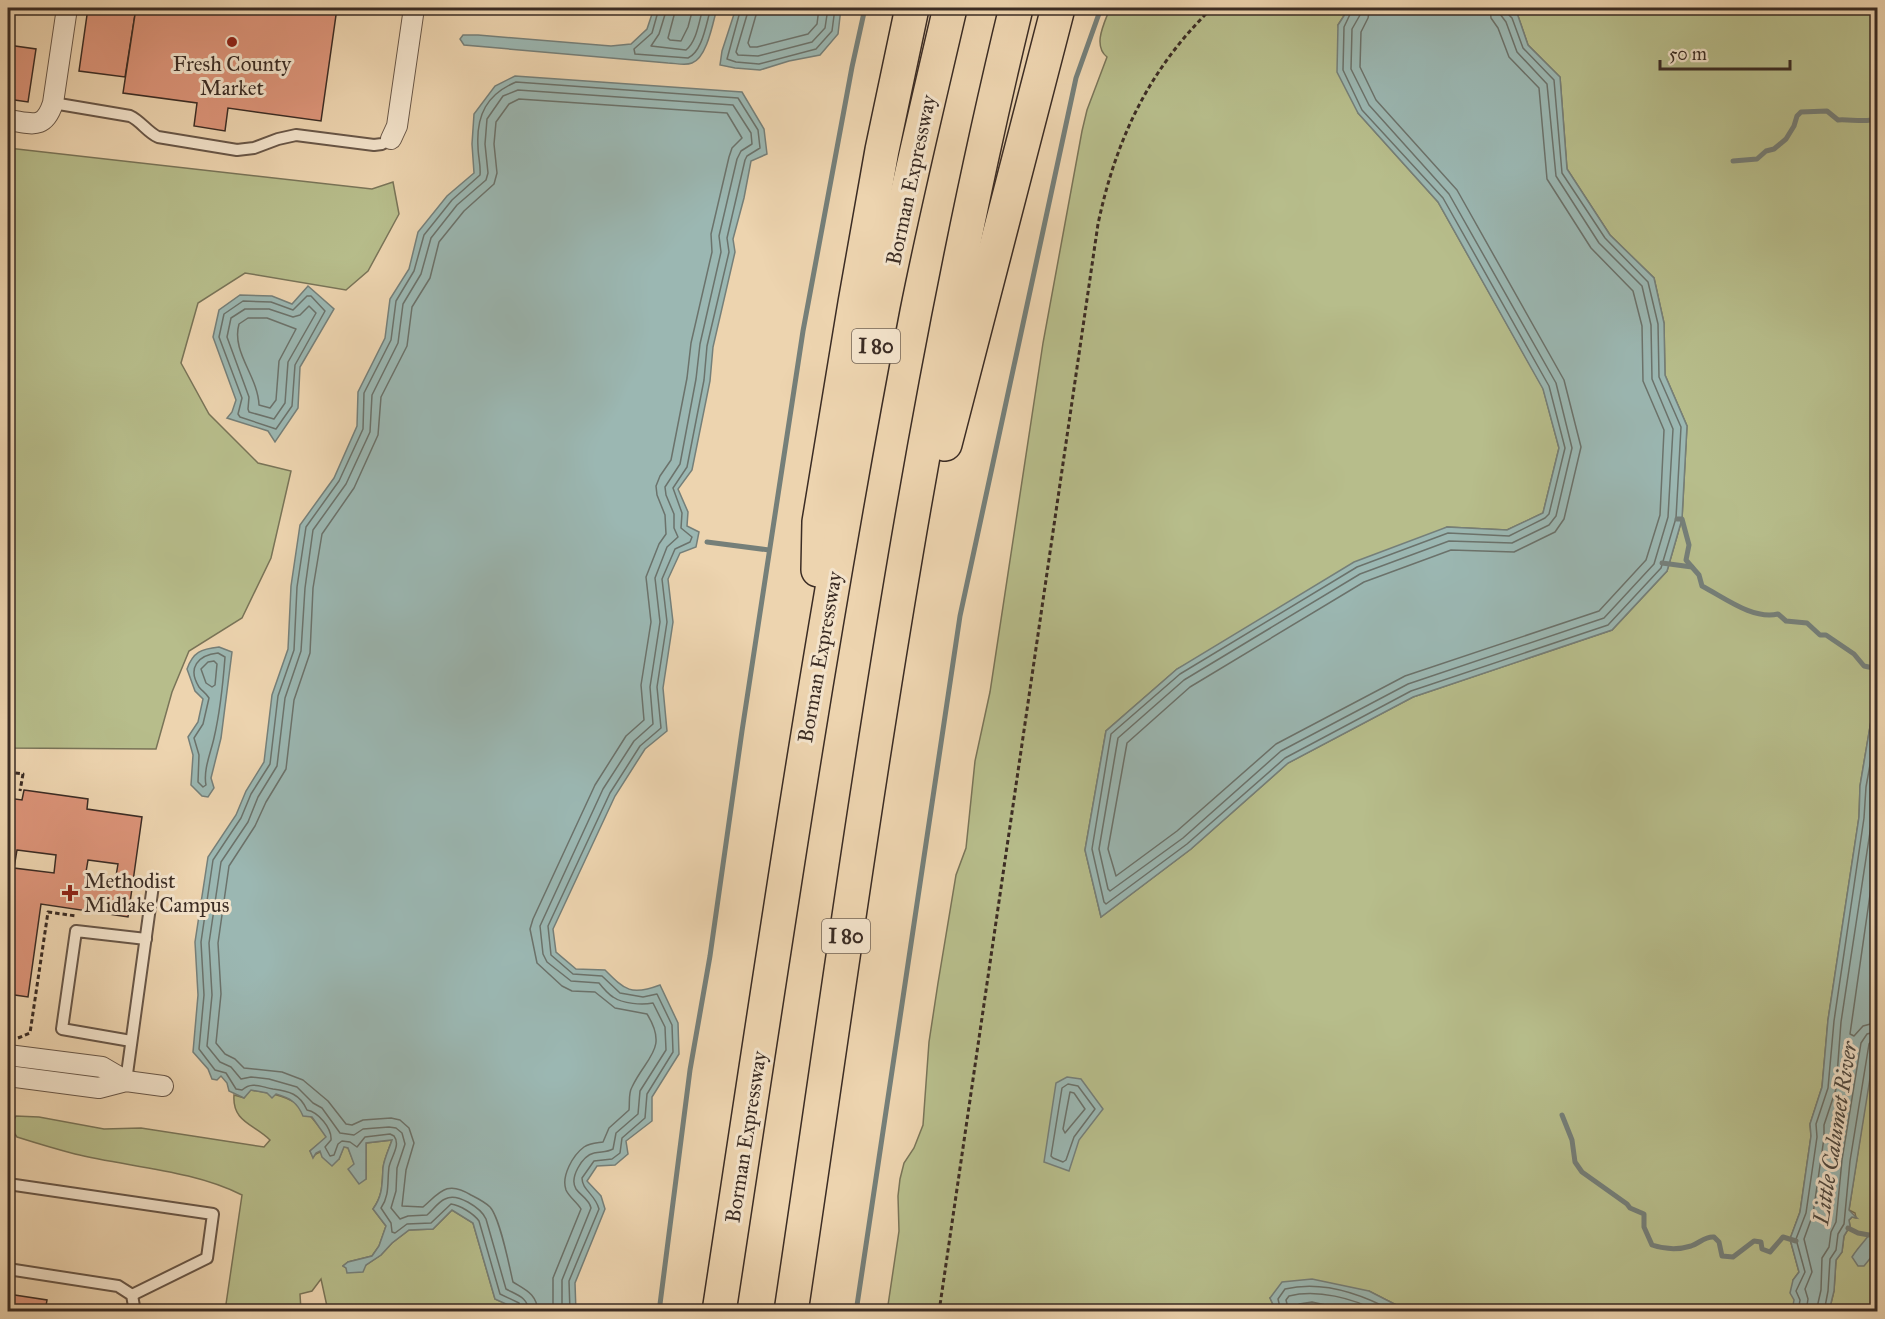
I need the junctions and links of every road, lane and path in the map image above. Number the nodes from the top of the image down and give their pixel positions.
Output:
1 (67, 8) edge
2 (414, 8) edge
3 (912, 8) edge
4 (950, 8) edge
5 (1016, 8) edge
6 (1058, 8) edge
7 (1212, 8) edge
8 (53, 104) junction
9 (8, 120) edge
10 (391, 139) joint
11 (903, 561) junction
12 (814, 688) junction
13 (8, 772) edge
14 (20, 792) dead end
15 (154, 878) dead end
16 (146, 939) junction
17 (131, 1041) junction
18 (8, 1055) edge
19 (8, 1076) edge
20 (126, 1081) junction
21 (163, 1086) dead end
22 (8, 1184) edge
23 (8, 1269) edge
24 (132, 1295) junction
25 (135, 1311) edge
26 (719, 1311) edge
27 (791, 1311) edge
28 (939, 1311) edge

1 - 8 street
2 - 10 street
3 - 12 highway
4 - 12 highway, Borman Expressway / I 80
5 - 11 highway, I 80
6 - 11 highway
7 - 28 path
8 - 9 street
8 - 10 lane
11 - 27 highway, I 80
12 - 26 highway, Borman Expressway / I 80
13 - 14 path
15 - 16 lane
16 - 17 lane
16 - 17 lane
17 - 20 lane
18 - 20 street
19 - 20 street
20 - 21 street
22 - 24 lane
23 - 24 lane
24 - 25 lane

